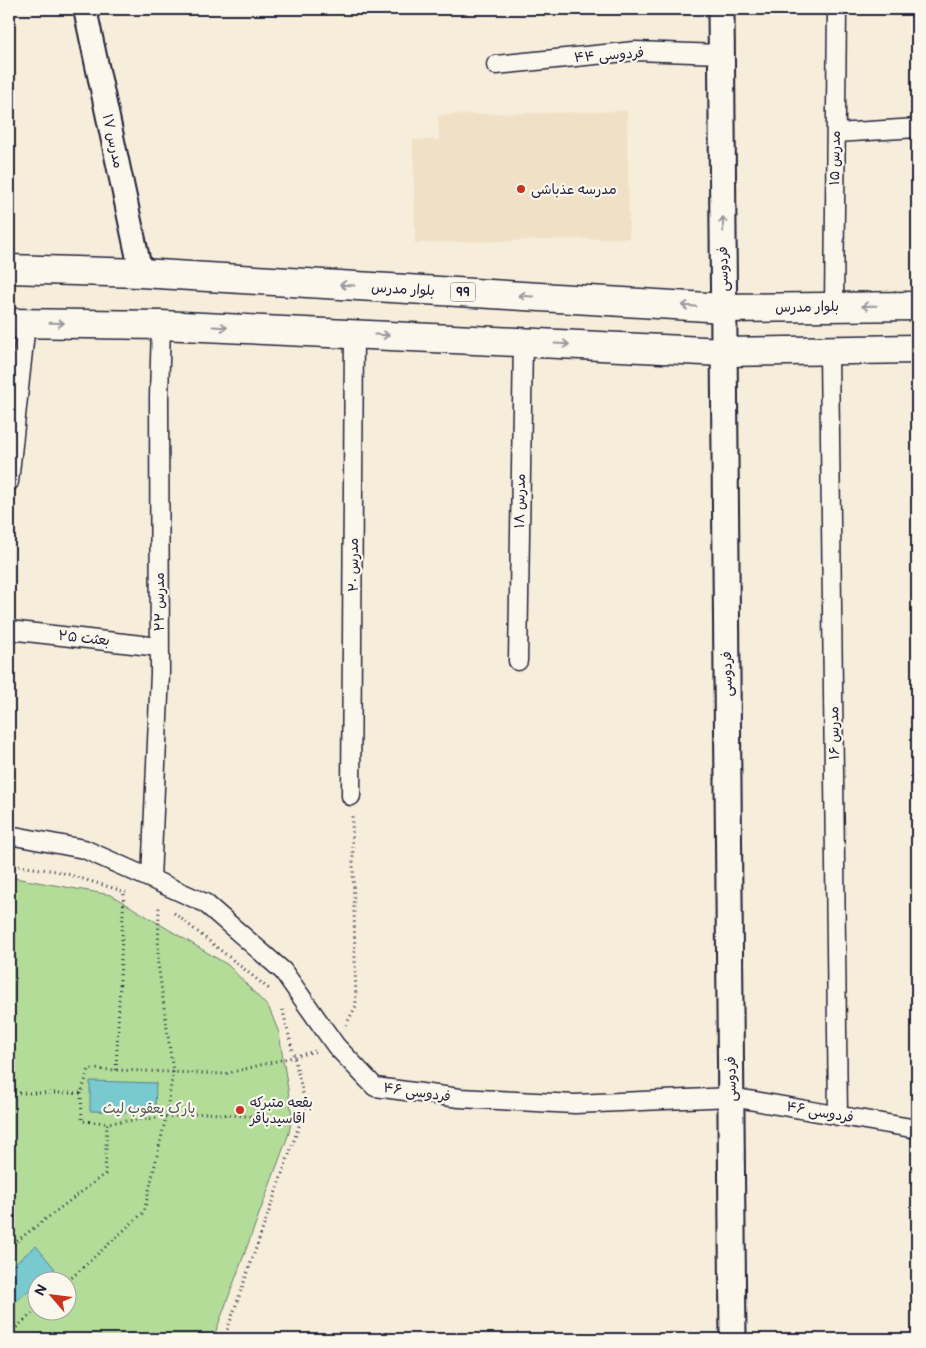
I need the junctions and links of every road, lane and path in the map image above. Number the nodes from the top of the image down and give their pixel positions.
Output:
1 (84, 9) edge
2 (721, 9) edge
3 (837, 9) edge
4 (721, 54) junction
5 (496, 65) dead end
6 (917, 128) edge
7 (836, 133) junction
8 (9, 269) edge
9 (141, 273) junction
10 (917, 306) edge
11 (834, 307) junction
12 (724, 308) junction
13 (17, 323) edge
14 (161, 325) junction
15 (354, 334) junction
16 (523, 342) junction
17 (917, 350) edge
18 (829, 351) junction
19 (724, 352) junction
20 (9, 482) edge
21 (9, 630) edge
22 (160, 647) junction
23 (518, 660) dead end
24 (352, 796) joint
25 (9, 835) edge
26 (9, 864) edge
27 (151, 879) junction
28 (124, 891) junction
29 (132, 894) dead end
30 (272, 991) dead end
31 (282, 1006) dead end
32 (336, 1046) junction
33 (294, 1056) junction
34 (116, 1070) junction
35 (173, 1072) junction
36 (9, 1093) edge
37 (81, 1093) junction
38 (731, 1096) junction
39 (838, 1116) junction
40 (166, 1117) junction
41 (301, 1120) junction
42 (107, 1123) junction
43 (917, 1130) edge
44 (9, 1246) edge
45 (78, 1272) edge
46 (28, 1317) edge
47 (9, 1334) edge
48 (224, 1339) edge
49 (733, 1339) edge

1 - 9 street, مدرس ۱۷
2 - 4 main road, فردوسی
3 - 7 street, مدرس ۱۵
4 - 5 street, فردوسی ۴۴
12 -> 4 main road, فردوسی
6 - 7 street
7 - 11 street, مدرس ۱۵
8 - 9 main road, بلوار مدرس / 99
12 -> 9 main road, بلوار مدرس / 99
10 -> 11 main road, بلوار مدرس / 99
11 - 12 main road, بلوار مدرس / 99
12 - 19 main road, فردوسی
13 -> 14 main road
13 - 20 street
14 -> 15 main road
14 - 22 street, مدرس ۲۲
15 -> 16 main road
15 - 24 street, مدرس ۲۰
16 -> 19 main road
16 - 23 street, مدرس ۱۸
17 - 18 main road
18 - 19 main road
18 - 39 street, مدرس ۱۶
19 - 38 main road, فردوسی
21 - 22 street, بعثت ۲۵
22 - 27 street, مدرس ۲۲
24 - 32 path
25 - 27 street, فردوسی ۴۶
26 - 28 path
27 - 32 street, فردوسی ۴۶
28 - 29 path
28 - 34 path
30 - 35 path
31 - 33 path
32 - 33 path
32 - 38 street, فردوسی ۴۶
33 - 35 path
33 - 41 path
34 - 35 path
34 - 37 path
35 - 40 path
36 - 37 path
37 - 42 path
38 - 39 street, فردوسی ۴۶
38 - 49 main road, فردوسی
39 - 43 street, فردوسی ۴۶
40 - 41 path
40 - 42 path
40 - 45 path
41 - 48 path
42 - 44 path
46 - 47 path

